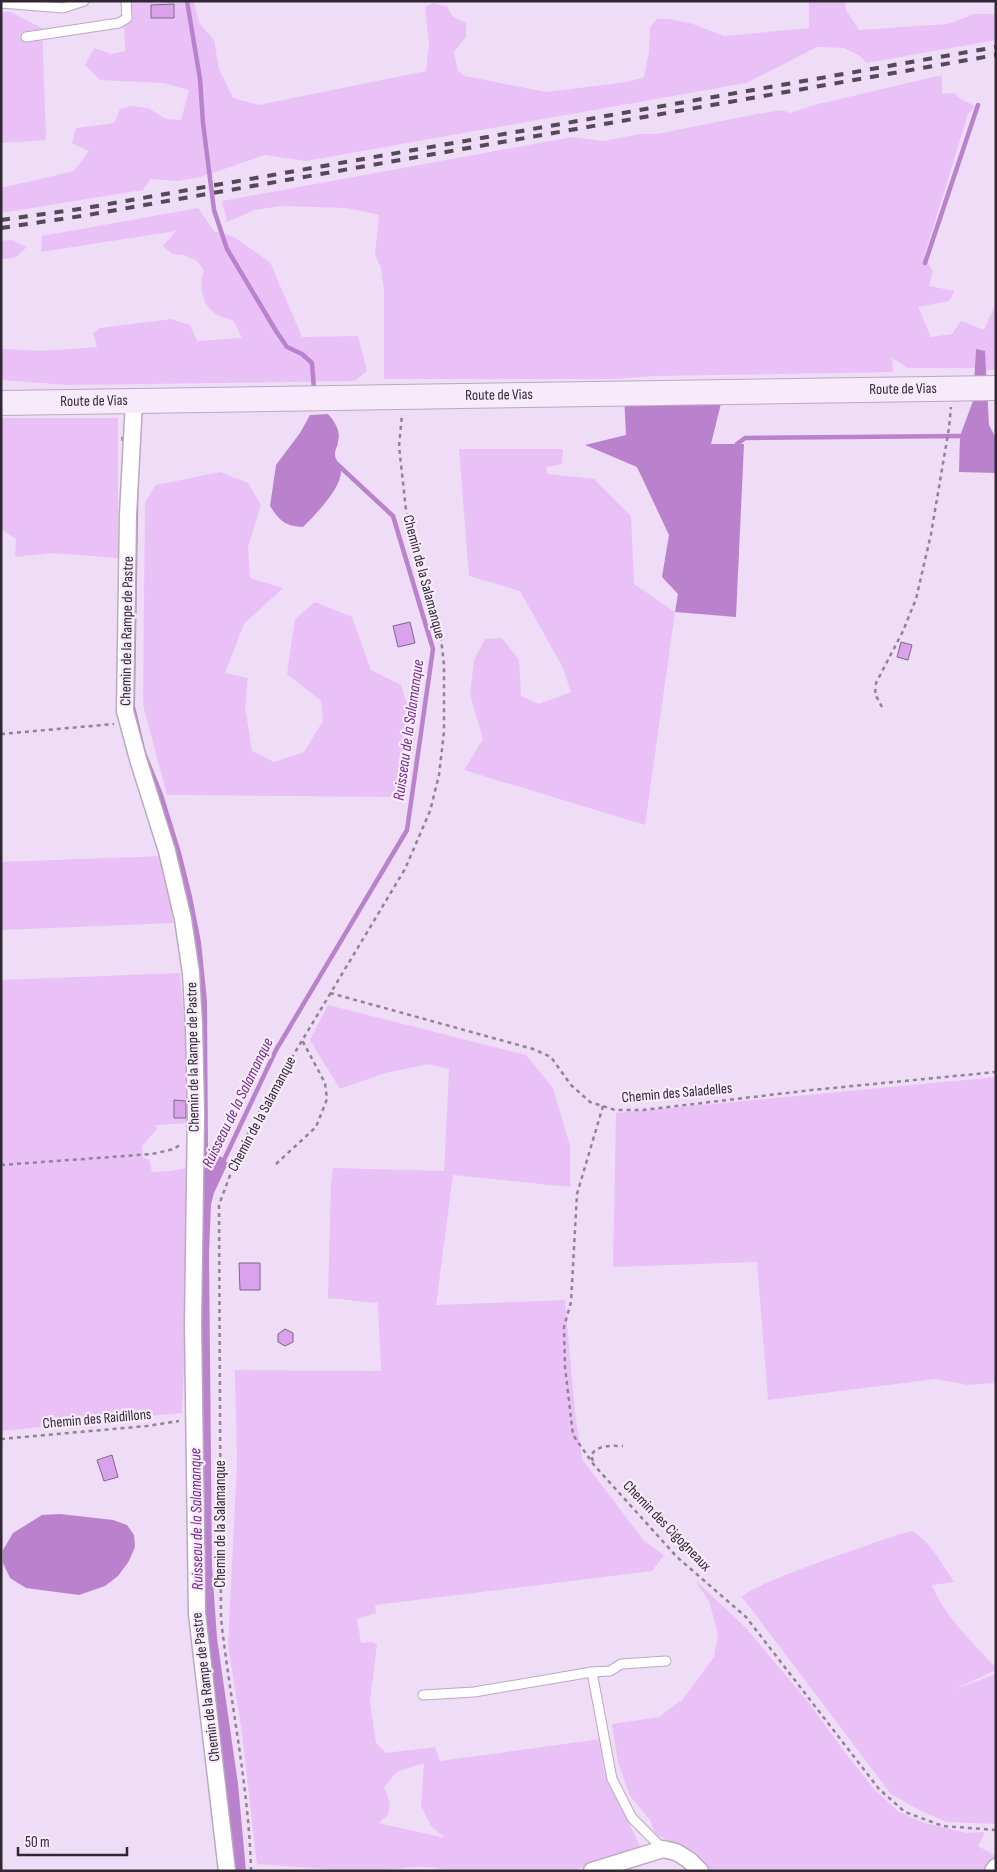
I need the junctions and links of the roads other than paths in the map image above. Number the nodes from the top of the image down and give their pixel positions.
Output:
1 (84, 1) edge
2 (126, 1) edge
3 (1, 3) edge
4 (26, 37) dead end
5 (993, 388) edge
6 (134, 401) junction
7 (1, 403) edge
8 (666, 1661) dead end
9 (592, 1672) junction
10 (423, 1695) dead end
11 (663, 1849) junction
12 (996, 1867) edge
13 (227, 1871) edge
14 (592, 1871) edge
15 (700, 1871) edge
16 (993, 1871) edge

1 - 3 lane
2 - 4 lane
5 - 6 main road, Route de Vias
6 - 7 main road, Route de Vias
6 - 13 street, Chemin de la Rampe de Pastre
8 - 9 lane
9 - 10 lane
9 - 11 lane
11 - 14 street
11 - 15 street
12 - 16 street

